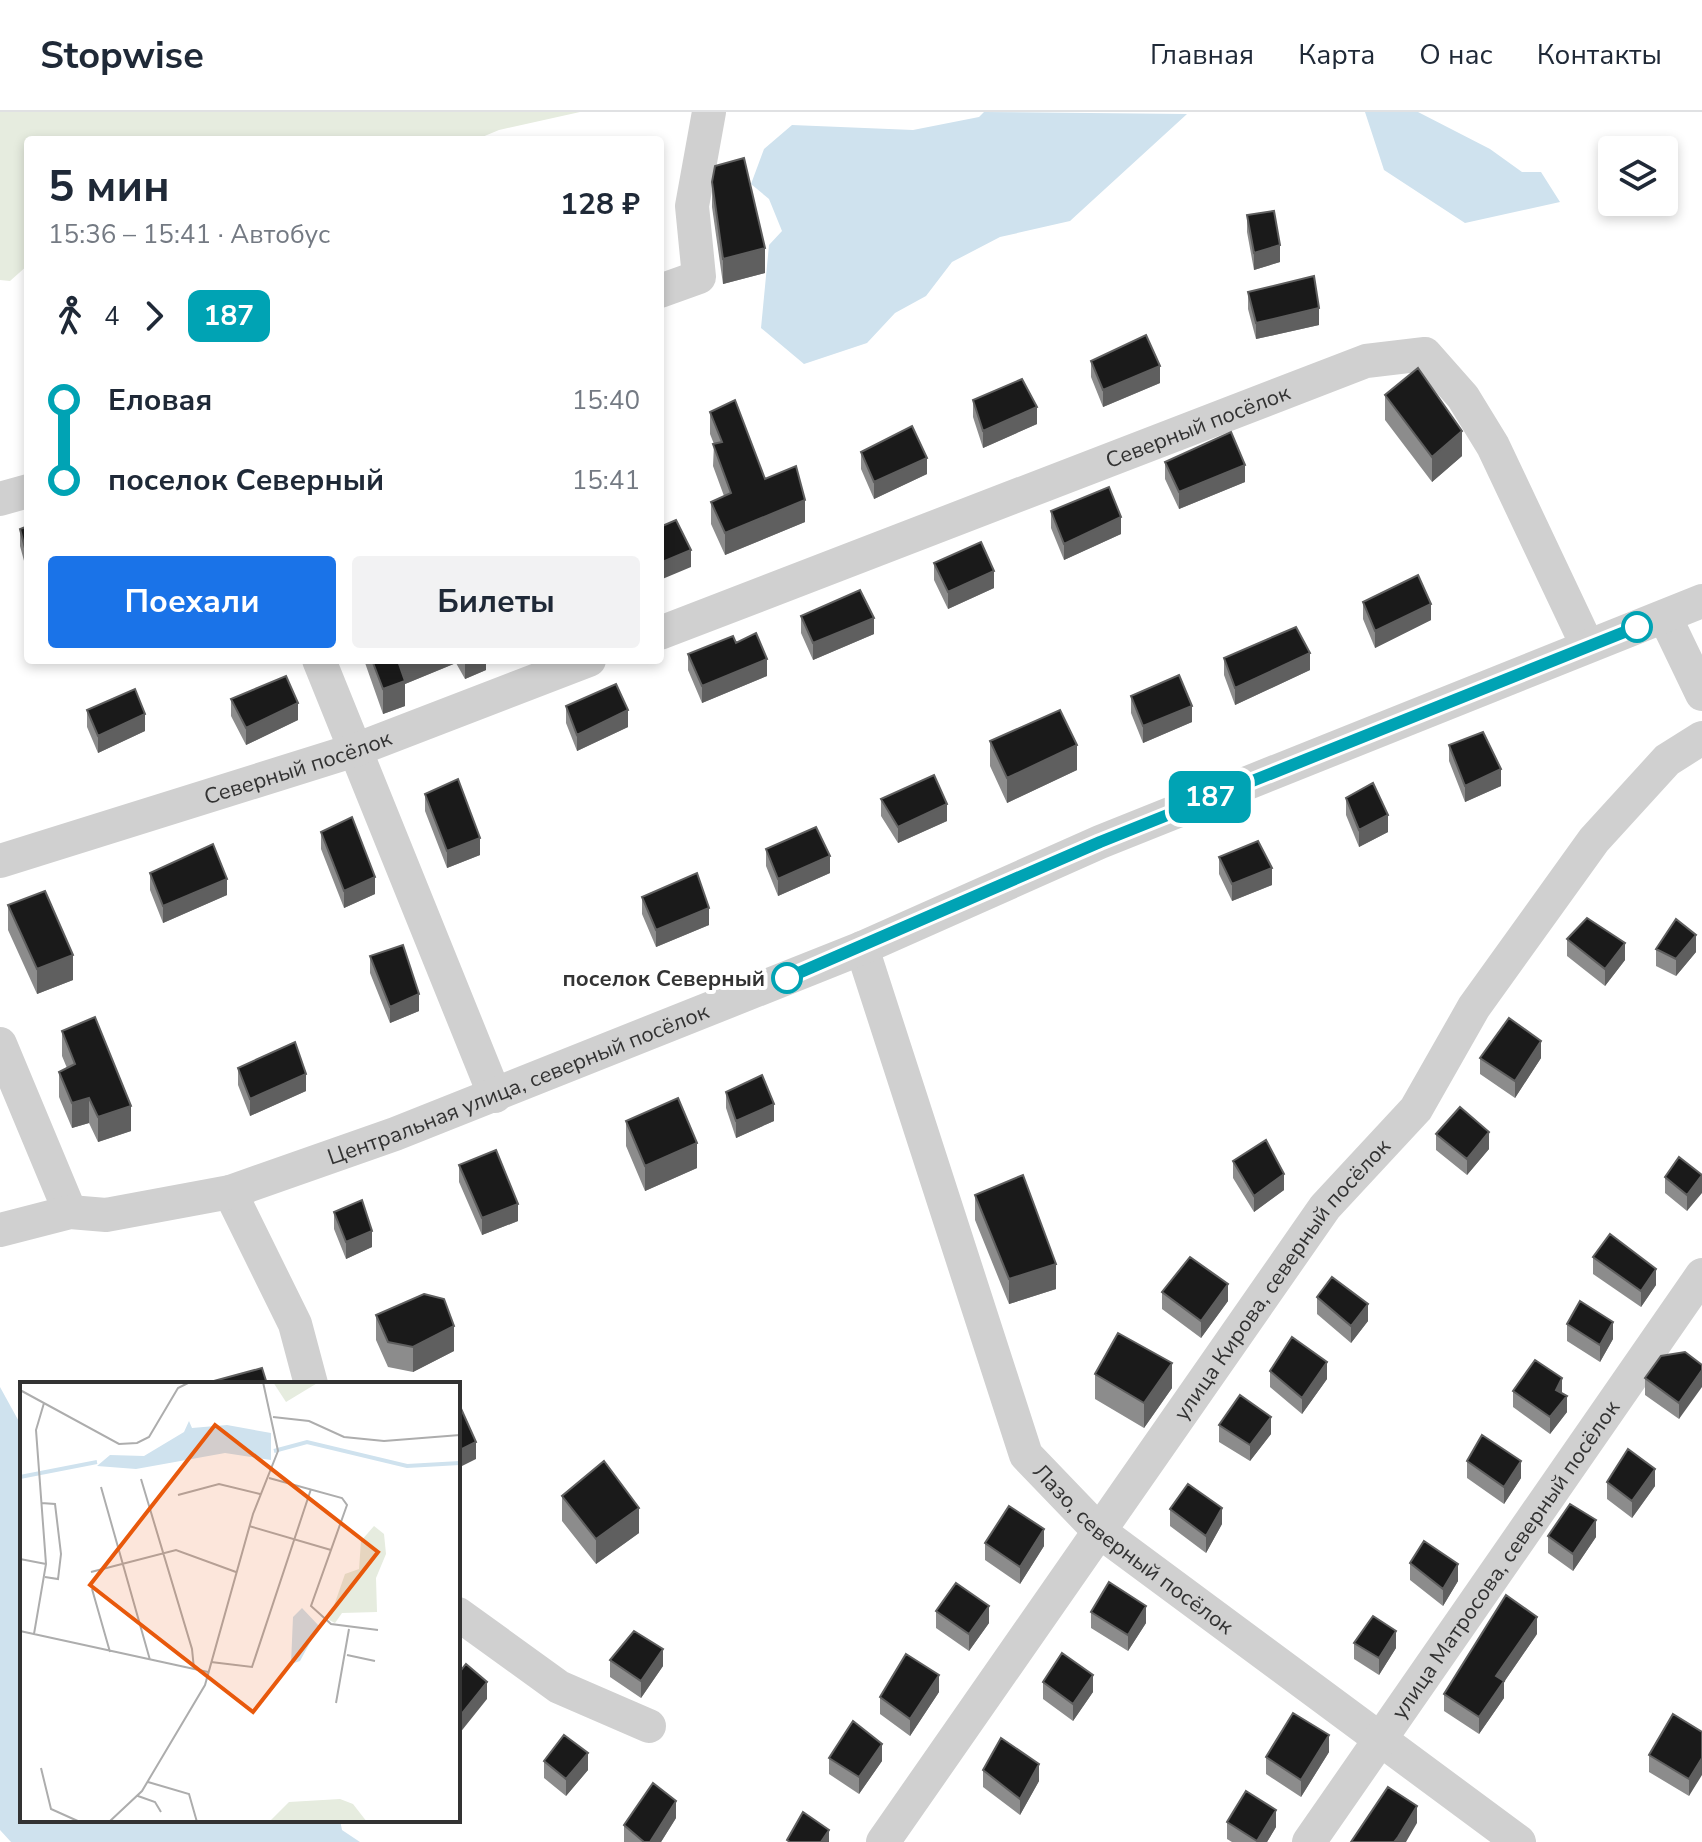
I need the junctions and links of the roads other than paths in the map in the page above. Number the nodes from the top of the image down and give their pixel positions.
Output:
1 (709, 112) edge
2 (664, 290) edge
3 (24, 492) edge
4 (0, 499) edge
5 (1702, 601) edge
6 (1665, 617) junction
7 (664, 631) edge
8 (1587, 645) junction
9 (321, 664) edge
10 (579, 664) edge
11 (1702, 694) edge
12 (1702, 738) edge
13 (355, 750) junction
14 (0, 861) edge
15 (862, 948) junction
16 (0, 1044) edge
17 (495, 1096) junction
18 (230, 1192) junction
19 (70, 1212) junction
20 (0, 1230) edge
21 (1702, 1275) edge
22 (310, 1382) edge
23 (1099, 1531) junction
24 (460, 1615) edge
25 (649, 1726) dead end
26 (1380, 1743) junction
27 (883, 1842) edge
28 (1309, 1842) edge
29 (1519, 1842) edge

1 - 2 street
3 - 4 street
5 - 6 street, Центральная улица, северный посёлок
6 - 8 street, Центральная улица, северный посёлок
6 - 11 street
7 - 8 street, Северный посёлок
8 - 15 street, Центральная улица, северный посёлок
9 - 13 street
10 - 13 street, Северный посёлок
12 - 23 street, улица Кирова, северный посёлок
13 - 14 street, Северный посёлок
13 - 17 street
15 - 17 street, Центральная улица, северный посёлок
15 - 23 street, Лазо, северный посёлок
16 - 19 street
17 - 18 street, Центральная улица, северный посёлок
18 - 19 street, Центральная улица, северный посёлок
18 - 22 street
19 - 20 street, Центральная улица, северный посёлок
21 - 26 street, улица Матросова, северный посёлок
23 - 26 street, Лазо, северный посёлок
23 - 27 street, улица Кирова, северный посёлок
24 - 25 street
26 - 28 street, улица Матросова, северный посёлок
26 - 29 street, Лазо, северный посёлок

